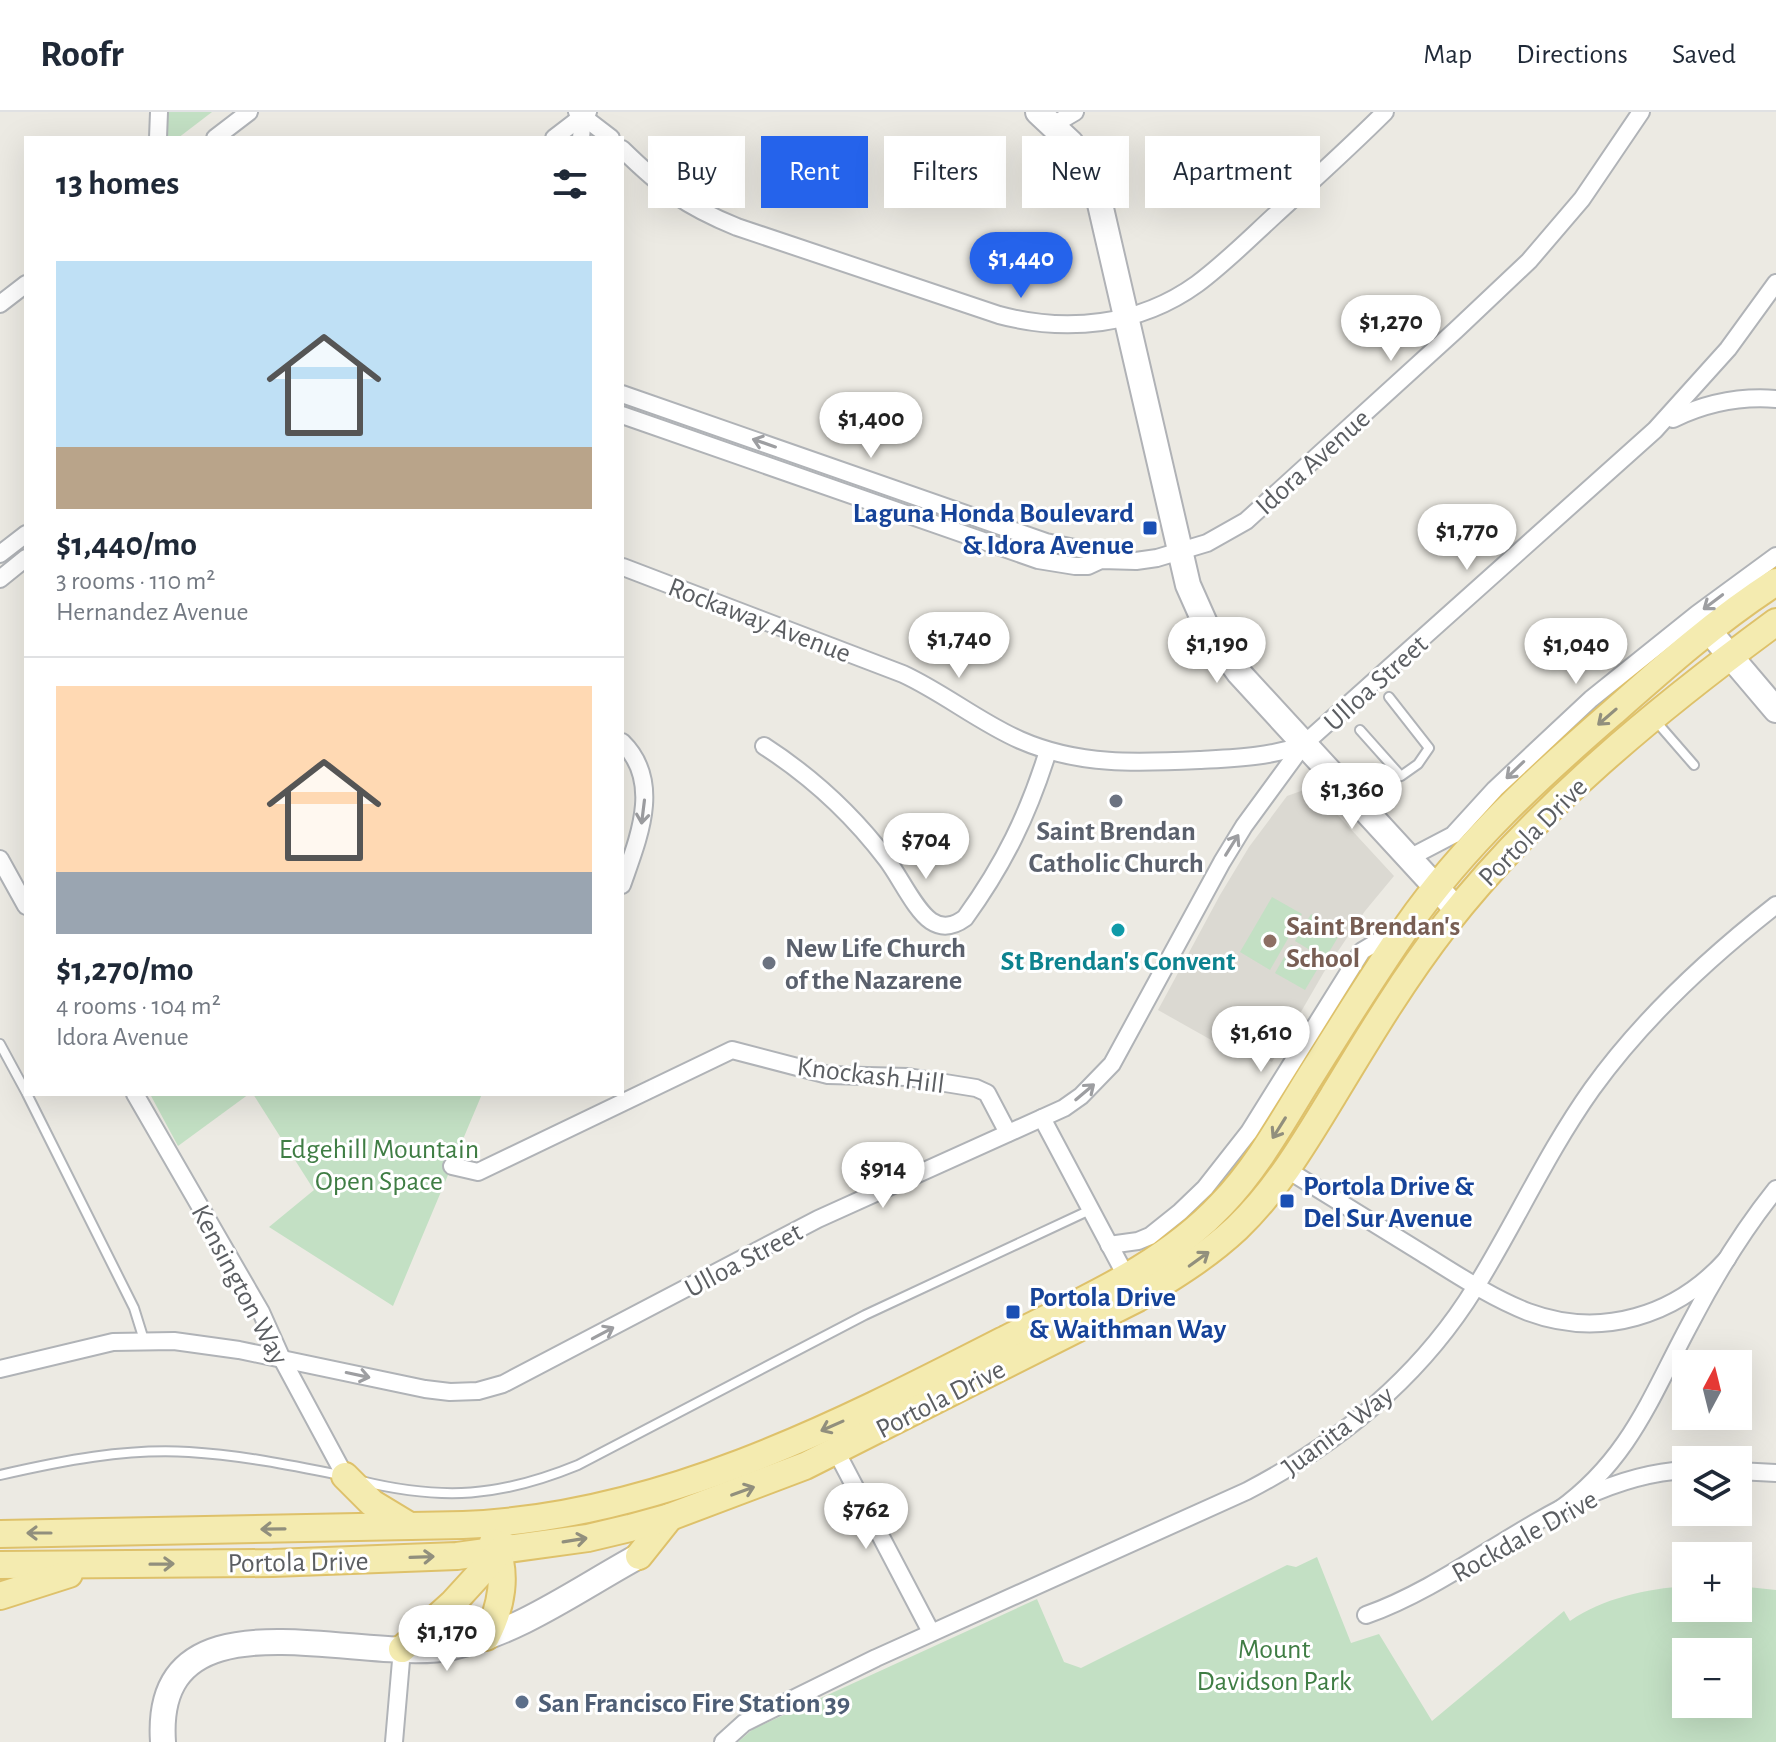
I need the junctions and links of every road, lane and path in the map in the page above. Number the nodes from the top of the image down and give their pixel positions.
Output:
1 (159, 112) edge
2 (249, 112) edge
3 (1075, 112) edge
4 (1385, 112) edge
5 (1641, 112) edge
6 (582, 113) edge
7 (1046, 119) edge
8 (158, 136) edge
9 (218, 136) edge
10 (556, 136) edge
11 (581, 136) edge
12 (609, 136) edge
13 (624, 151) edge
14 (1776, 283) edge
15 (24, 286) edge
16 (0, 304) edge
17 (1128, 317) junction
18 (624, 395) edge
19 (1776, 399) edge
20 (624, 416) edge
21 (1655, 430) junction
22 (24, 536) edge
23 (1180, 553) junction
24 (0, 554) edge
25 (1776, 556) edge
26 (24, 560) edge
27 (1101, 560) junction
28 (624, 567) edge
29 (0, 579) edge
30 (1776, 582) edge
31 (1776, 622) edge
32 (1709, 631) junction
33 (1731, 657) junction
34 (1389, 697) dead end
35 (1772, 698) edge
36 (1654, 718) junction
37 (1360, 730) dead end
38 (624, 744) edge
39 (1304, 744) junction
40 (764, 746) dead end
41 (1048, 751) junction
42 (1694, 765) dead end
43 (1409, 858) junction
44 (0, 859) edge
45 (0, 868) edge
46 (624, 879) edge
47 (1436, 888) junction
48 (24, 902) edge
49 (24, 903) edge
50 (1776, 905) edge
51 (1457, 910) junction
52 (1411, 920) junction
53 (0, 1044) edge
54 (24, 1089) edge
55 (28, 1096) edge
56 (136, 1096) edge
57 (1042, 1118) junction
58 (1008, 1133) junction
59 (452, 1166) dead end
60 (1286, 1169) junction
61 (1776, 1189) edge
62 (1091, 1210) junction
63 (1109, 1245) junction
64 (1727, 1259) junction
65 (1126, 1276) junction
66 (1476, 1286) junction
67 (144, 1340) junction
68 (282, 1359) junction
69 (0, 1369) edge
70 (836, 1451) junction
71 (1672, 1472) edge
72 (1752, 1472) edge
73 (1776, 1473) edge
74 (0, 1475) edge
75 (345, 1476) junction
76 (1559, 1510) junction
77 (670, 1517) junction
78 (539, 1519) junction
79 (463, 1525) junction
80 (410, 1526) junction
81 (325, 1528) junction
82 (0, 1534) edge
83 (498, 1551) junction
84 (639, 1556) joint
85 (122, 1564) junction
86 (0, 1565) edge
87 (0, 1596) edge
88 (1366, 1615) dead end
89 (931, 1632) junction
90 (486, 1637) junction
91 (402, 1649) junction
92 (163, 1742) edge
93 (394, 1742) edge
94 (723, 1742) edge

1 - 8 street
2 - 9 street
3 - 7 street
4 - 17 street
5 - 23 street, Idora Avenue
6 - 10 street
6 - 11 street
6 - 12 street
7 - 17 street
13 - 17 street
14 - 21 street, Ulloa Street
15 - 16 street
17 - 23 street
27 -> 18 street, Idora Avenue
19 - 21 street
20 - 27 street, Idora Avenue
21 - 39 street, Ulloa Street
22 - 24 street
23 - 27 street, Idora Avenue
23 - 39 street
25 -> 43 street, Portola Drive
26 - 29 street
28 - 41 street, Rockaway Avenue
30 - 32 main road, Portola Drive
31 - 33 main road, Portola Drive
32 - 33 street
32 -> 47 main road, Portola Drive
33 - 35 street
33 - 36 main road, Portola Drive
34 - 37 lane
36 - 42 lane
36 - 51 main road, Portola Drive
38 -> 46 street
39 - 41 street, Rockaway Avenue
39 - 43 street
57 -> 39 street, Ulloa Street
40 - 41 street
43 - 47 street
44 - 48 street
45 - 49 street
47 - 51 street
47 - 52 main road, Portola Drive
50 - 66 street, Juanita Way
51 - 60 main road, Portola Drive
52 - 63 street, Portola Drive
52 -> 65 main road, Portola Drive
53 - 54 lane
55 - 67 lane
56 - 68 street, Kensington Way
57 - 58 street, Ulloa Street
57 - 62 street
58 - 59 street, Knockash Hill
68 -> 58 street, Ulloa Street
60 - 66 street
70 -> 60 main road, Portola Drive
61 - 64 street
62 - 63 street
62 - 75 lane
63 - 65 street
64 - 66 street
64 - 76 street
65 -> 78 main road, Portola Drive
66 - 89 street, Juanita Way
67 - 68 street, Ulloa Street
67 - 69 street, Ulloa Street
68 - 75 street, Kensington Way
77 -> 70 main road, Portola Drive
70 - 89 street
71 - 76 street, Rockdale Drive
72 - 73 street
74 - 75 lane
75 - 80 main road
75 - 81 main road
76 - 88 street, Rockdale Drive
83 -> 77 main road, Portola Drive
77 - 84 main road
78 - 79 main road, Portola Drive
78 - 83 main road
79 - 80 main road, Portola Drive
79 - 83 main road
80 - 81 main road, Portola Drive
81 -> 82 main road, Portola Drive
85 -> 83 main road, Portola Drive
83 - 90 main road
83 - 91 main road
84 - 90 street
85 - 86 main road, Portola Drive
85 - 87 main road
89 - 94 street, Juanita Way
90 - 91 street
91 - 92 street
91 - 93 street

